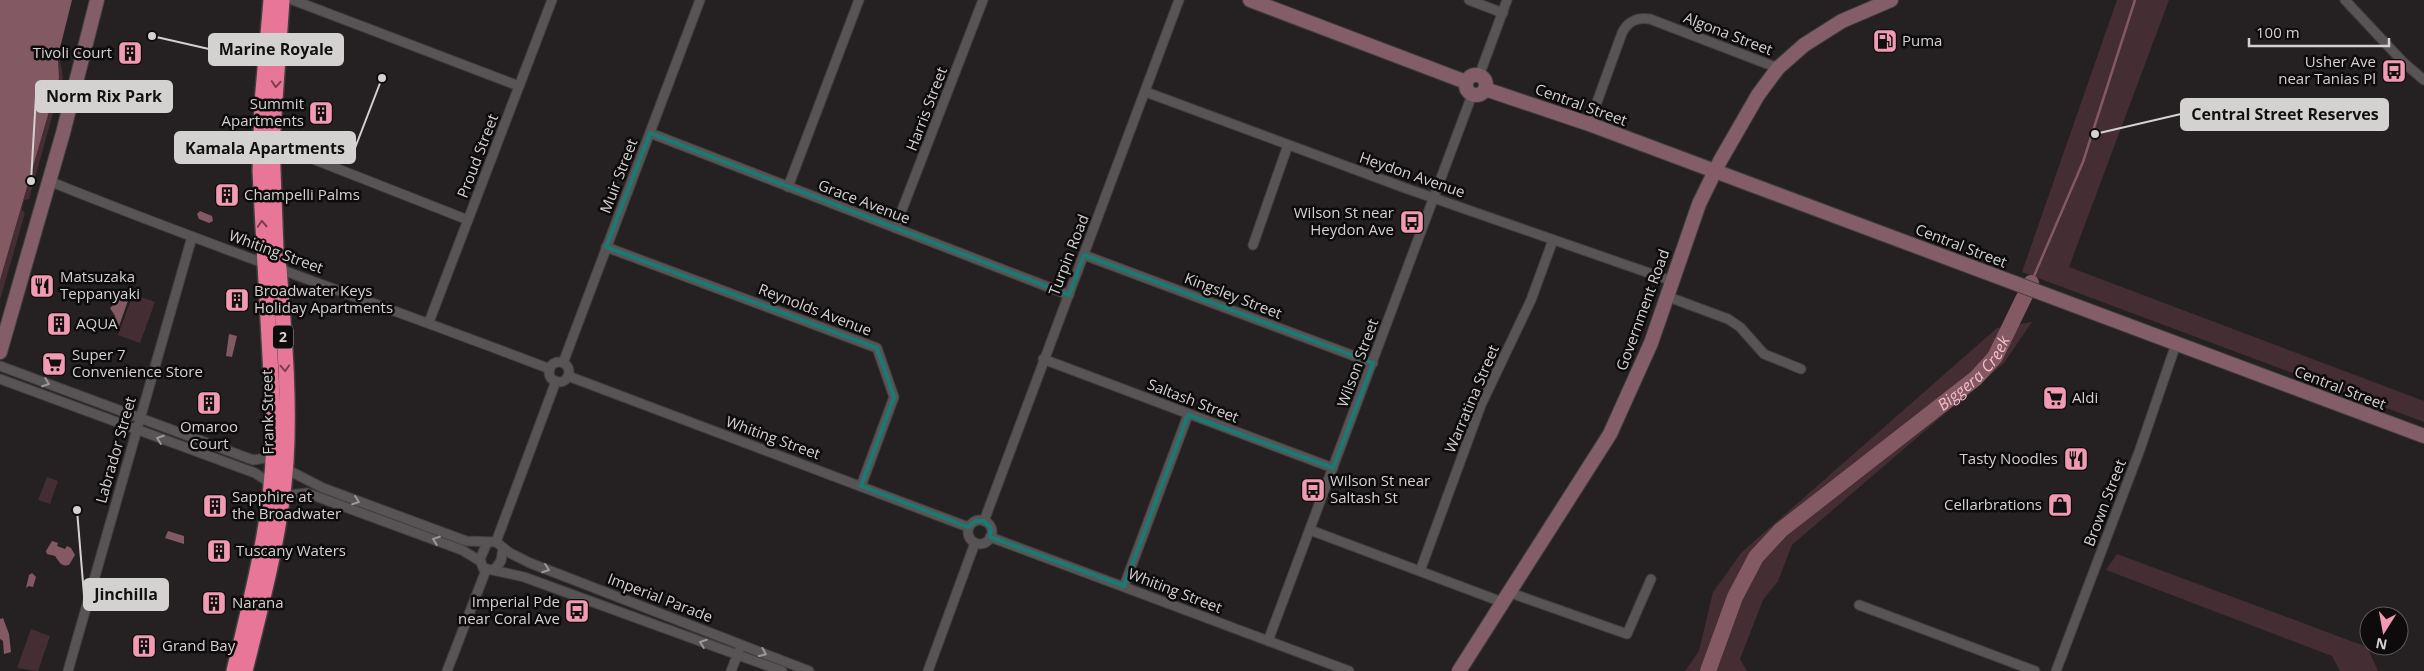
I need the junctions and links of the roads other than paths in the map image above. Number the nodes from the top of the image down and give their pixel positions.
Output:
1 (97, 0) edge
2 (271, 0) edge
3 (282, 0) edge
4 (294, 0) edge
5 (552, 0) edge
6 (700, 0) edge
7 (859, 0) edge
8 (983, 0) edge
9 (1179, 0) edge
10 (1250, 0) edge
11 (1469, 0) edge
12 (1507, 0) edge
13 (1891, 0) edge
14 (2345, 0) edge
15 (1503, 13) junction
16 (1778, 68) junction
17 (1479, 76) junction
18 (2424, 80) edge
19 (1466, 82) junction
20 (519, 86) junction
21 (1485, 89) junction
22 (1146, 92) junction
23 (1472, 95) junction
24 (1588, 124) junction
25 (650, 133) junction
26 (272, 143) junction
27 (1288, 145) junction
28 (1714, 172) junction
29 (49, 181) junction
30 (788, 187) junction
31 (1434, 198) junction
32 (468, 220) junction
33 (896, 228) junction
34 (192, 237) junction
35 (1553, 240) junction
36 (1252, 245) dead end
37 (606, 247) junction
38 (1084, 255) junction
39 (272, 266) junction
40 (1672, 281) junction
41 (1069, 295) junction
42 (1666, 296) junction
43 (429, 322) junction
44 (2176, 344) junction
45 (0, 352) edge
46 (1043, 359) junction
47 (563, 363) junction
48 (1373, 363) junction
49 (0, 366) edge
50 (550, 369) junction
51 (1801, 369) dead end
52 (568, 376) junction
53 (0, 379) edge
54 (556, 381) junction
55 (1188, 415) junction
56 (140, 418) junction
57 (136, 430) junction
58 (2424, 436) edge
59 (274, 447) junction
60 (286, 462) junction
61 (1333, 468) junction
62 (861, 486) junction
63 (272, 495) junction
64 (280, 510) junction
65 (984, 520) junction
66 (399, 522) junction
67 (968, 527) junction
68 (1310, 530) junction
69 (990, 537) junction
70 (975, 543) junction
71 (495, 544) junction
72 (480, 561) junction
73 (490, 570) junction
74 (1420, 571) junction
75 (1651, 578) dead end
76 (1124, 586) junction
77 (1505, 597) junction
78 (1859, 605) dead end
79 (667, 615) junction
80 (662, 628) junction
81 (1268, 641) junction
82 (742, 643) junction
83 (737, 655) junction
84 (68, 671) edge
85 (234, 671) edge
86 (245, 671) edge
87 (447, 671) edge
88 (731, 671) edge
89 (782, 671) edge
90 (809, 671) edge
91 (928, 671) edge
92 (1349, 671) edge
93 (1459, 671) edge
94 (2035, 671) edge
95 (2056, 671) edge

1 - 29 main road
39 -> 2 highway, Frank Street / 2
3 -> 26 highway, Frank Street / 2
4 - 20 street
5 - 20 street, Proud Street
6 - 25 street, Muir Street
7 - 30 street
8 - 33 street, Harris Street
9 - 22 street, Turpin Road
10 - 19 main road
11 - 15 street
12 - 15 street
13 - 16 main road, Government Road
14 - 18 street
15 - 17 street
16 - 24 street, Algona Street
16 - 28 main road, Government Road
17 - 19 main road
17 - 21 main road
19 - 23 main road
20 - 32 street, Proud Street
21 - 23 main road
21 - 24 main road, Central Street
22 - 27 street, Heydon Avenue
22 - 38 street, Turpin Road
23 - 31 street, Wilson Street
24 - 28 main road, Central Street
25 - 30 street, Grace Avenue
25 - 37 street, Muir Street
26 - 32 street
26 - 39 highway, Frank Street / 2
27 - 31 street, Heydon Avenue
27 - 36 street
28 - 40 main road, Government Road
28 - 44 main road, Central Street
29 - 34 street, Whiting Street
29 - 45 main road
30 - 33 street, Grace Avenue
31 - 35 street, Heydon Avenue
31 - 48 street, Wilson Street
32 - 43 street, Proud Street
33 - 41 street, Grace Avenue
34 - 39 street, Whiting Street
34 - 56 street, Labrador Street
35 - 40 street, Heydon Avenue
35 - 74 street, Warratina Street
37 - 47 street, Muir Street
37 - 62 street, Reynolds Avenue
38 - 41 street, Turpin Road
38 - 48 street, Kingsley Street
39 - 43 street, Whiting Street
39 - 59 highway, Frank Street / 2
39 -> 60 highway, Frank Street / 2
40 - 42 main road, Government Road
41 - 46 street, Turpin Road
42 - 51 street
42 - 77 main road, Government Road
43 - 50 street, Whiting Street
44 - 58 main road, Central Street
44 - 95 street, Brown Street
46 - 55 street, Saltash Street
46 - 65 street, Turpin Road
47 - 50 street
47 - 52 street
48 - 61 street, Wilson Street
49 -> 56 street
50 - 54 street
52 - 54 street
52 - 62 street, Whiting Street
53 - 57 street
54 - 71 street
55 - 61 street, Saltash Street
55 - 76 street
56 - 57 street, Labrador Street
56 - 59 street
63 -> 57 street
57 - 84 street, Labrador Street
59 - 63 highway, Frank Street / 2
60 - 64 highway, Frank Street / 2
60 -> 66 street, Imperial Parade
61 - 68 street, Wilson Street
62 - 67 street, Whiting Street
63 - 85 highway, Frank Street / 2
64 - 66 street, Imperial Parade
64 - 86 highway, Frank Street / 2
65 - 67 street
65 - 69 street
66 - 71 street, Imperial Parade
72 -> 66 street, Imperial Parade
67 - 70 street
68 - 74 street
68 - 81 street, Wilson Street
69 - 70 street
69 - 76 street, Whiting Street
70 - 91 street
71 - 72 street
71 - 73 street
71 -> 79 street, Imperial Parade
72 - 73 street
73 - 80 street, Imperial Parade
73 - 87 street
74 - 77 street
75 - 77 street
76 - 81 street, Whiting Street
77 - 93 main road, Government Road
78 - 94 street
79 - 80 street
79 - 82 street, Imperial Parade
83 -> 80 street, Imperial Parade
81 - 92 street, Whiting Street
82 - 83 street
82 -> 90 street, Imperial Parade
83 - 88 street
83 - 89 street, Imperial Parade

